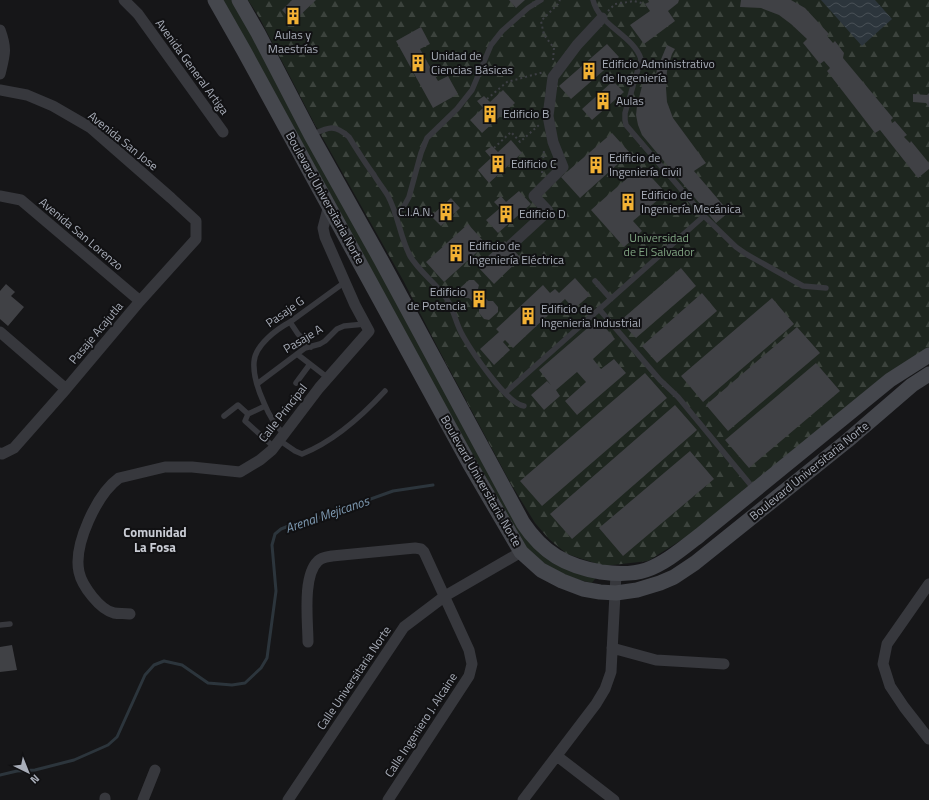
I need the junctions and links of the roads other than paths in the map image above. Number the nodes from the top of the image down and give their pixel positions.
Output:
1 (124, 0) edge
2 (215, 0) edge
3 (238, 0) edge
4 (541, 0) edge
5 (593, 0) edge
6 (602, 18) junction
7 (0, 30) edge
8 (0, 74) edge
9 (0, 90) edge
10 (223, 132) dead end
11 (311, 135) junction
12 (0, 196) edge
13 (329, 205) junction
14 (394, 214) junction
15 (704, 216) junction
16 (196, 221) joint
17 (510, 246) dead end
18 (595, 281) dead end
19 (345, 282) junction
20 (826, 288) dead end
21 (611, 299) junction
22 (140, 301) junction
23 (599, 309) junction
24 (290, 322) junction
25 (365, 324) junction
26 (0, 332) edge
27 (311, 347) junction
28 (297, 354) junction
29 (929, 356) edge
30 (310, 364) junction
31 (929, 374) edge
32 (328, 378) junction
33 (296, 383) dead end
34 (257, 384) junction
35 (66, 389) junction
36 (385, 391) dead end
37 (505, 393) junction
38 (265, 406) junction
39 (524, 406) dead end
40 (248, 414) junction
41 (224, 416) dead end
42 (279, 440) junction
43 (1, 453) edge
44 (755, 490) junction
45 (521, 552) junction
46 (616, 574) junction
47 (929, 584) edge
48 (616, 593) junction
49 (445, 596) junction
50 (130, 614) dead end
51 (10, 624) dead end
52 (0, 625) edge
53 (308, 642) dead end
54 (612, 648) junction
55 (724, 664) dead end
56 (929, 739) edge
57 (557, 756) junction
58 (155, 770) dead end
59 (143, 800) edge
60 (288, 800) edge
61 (388, 800) edge
62 (523, 800) edge
63 (614, 800) edge

1 - 10 street, Avenida General Artiga
2 - 13 main road, Boulevard Universitaria Norte
3 - 11 main road, Boulevard Universitaria Norte
4 - 14 lane
5 - 6 lane
6 - 15 lane
6 - 17 street
7 - 8 street
9 - 16 street, Avenida San Jose
11 - 14 lane
11 - 46 main road, Boulevard Universitaria Norte
12 - 22 street, Avenida San Lorenzo
13 - 19 street
13 - 45 main road, Boulevard Universitaria Norte
14 - 37 lane
15 - 20 lane
15 - 21 lane
16 - 22 street, Pasaje Acajutla
18 - 21 lane
19 - 24 lane, Pasaje G
19 - 25 street
21 - 23 lane
22 - 35 street, Pasaje Acajutla
23 - 37 lane
23 - 44 lane
24 - 27 lane
24 - 34 lane, Pasaje G
25 - 27 lane, Pasaje A
25 - 32 street, Calle Principal
26 - 35 street
27 - 28 lane, Pasaje A
28 - 30 lane
28 - 34 lane, Pasaje A
29 - 44 main road, Boulevard Universitaria Norte
30 - 32 lane
30 - 33 lane
31 - 48 main road, Boulevard Universitaria Norte
32 - 42 street, Calle Principal
34 - 38 lane, Pasaje G
35 - 43 street, Pasaje Acajutla
36 - 42 lane
37 - 39 lane
38 - 40 lane
38 - 42 lane, Pasaje G
40 - 41 lane
40 - 42 lane
42 - 50 street, Calle Principal
44 - 46 main road, Boulevard Universitaria Norte
45 - 48 main road, Boulevard Universitaria Norte
45 - 49 street, Calle Universitaria Norte
46 - 48 street
47 - 56 street
48 - 54 street
49 - 53 street, Calle Ingeniero J. Alcaine
49 - 60 street, Calle Universitaria Norte
49 - 61 street, Calle Ingeniero J. Alcaine
51 - 52 lane
54 - 55 street
54 - 57 street
57 - 62 street
57 - 63 street
58 - 59 street

